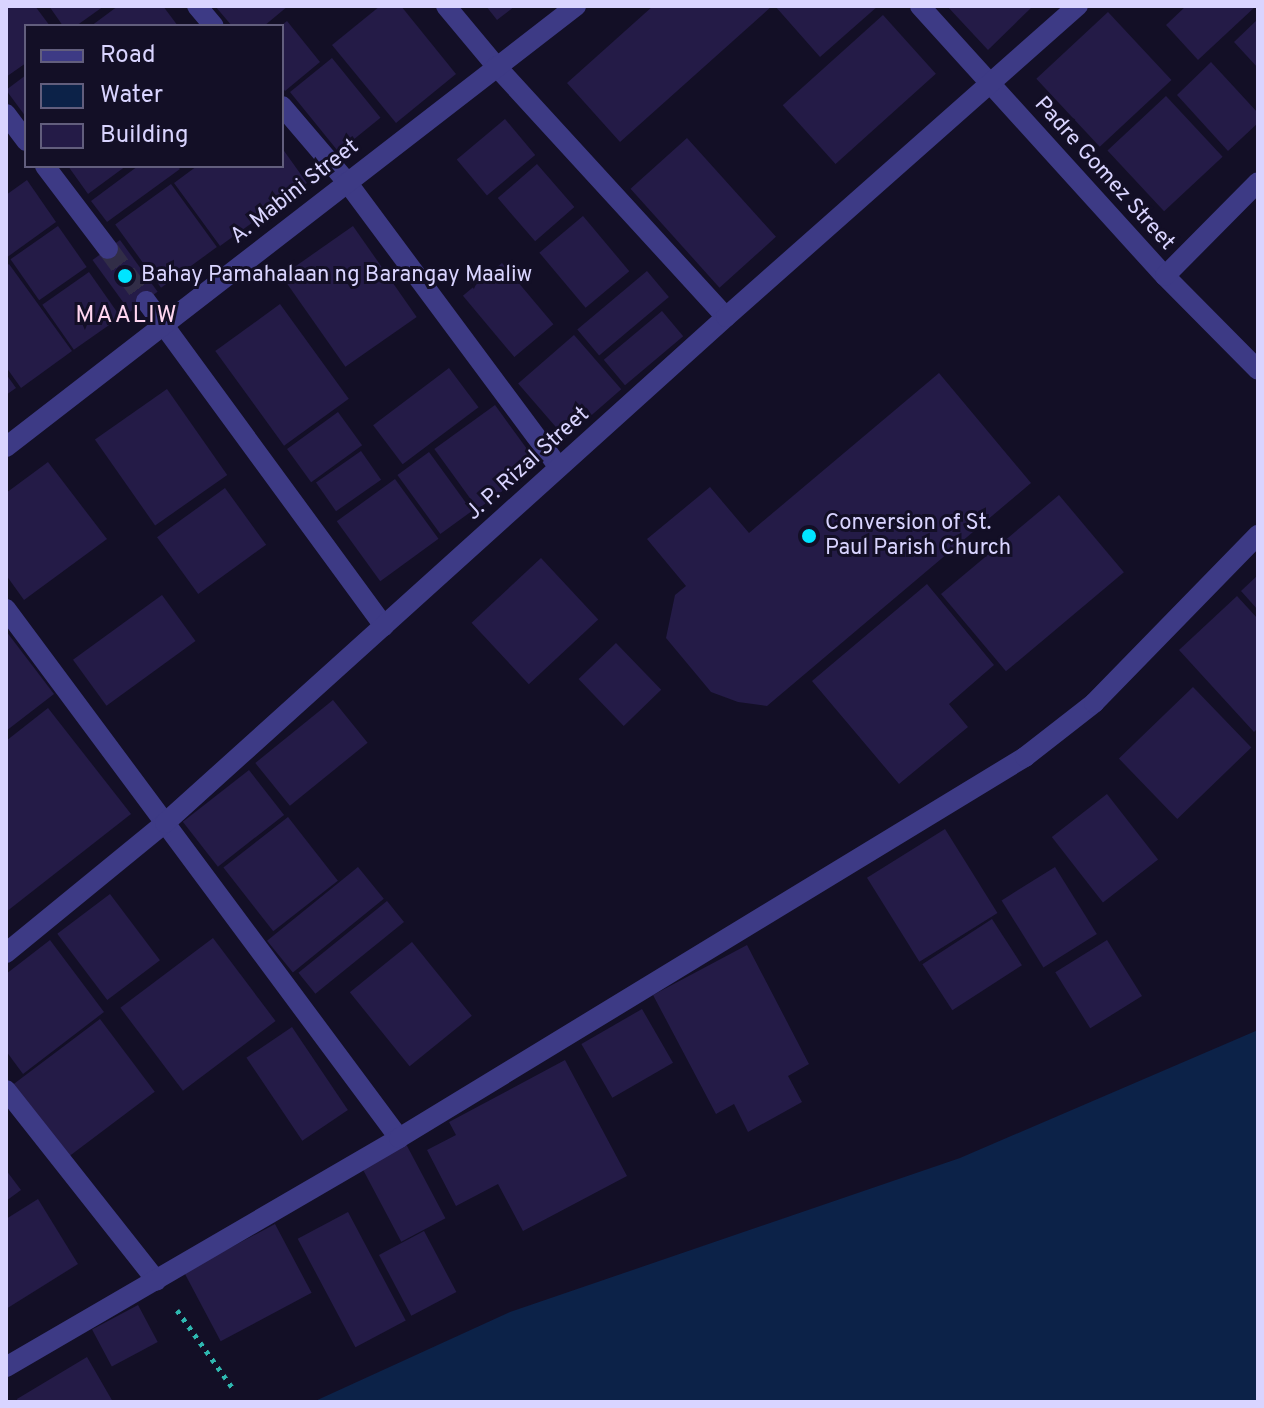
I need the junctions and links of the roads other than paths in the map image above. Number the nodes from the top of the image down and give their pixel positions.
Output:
1 (197, 6) edge
2 (446, 6) edge
3 (576, 6) edge
4 (920, 6) edge
5 (1078, 6) edge
6 (212, 24) edge
7 (496, 66) junction
8 (991, 85) junction
9 (284, 108) edge
10 (6, 114) edge
11 (24, 138) edge
12 (47, 168) edge
13 (347, 182) junction
14 (1258, 182) edge
15 (108, 249) tunnel mouth
16 (1165, 276) junction
17 (146, 301) tunnel mouth
18 (726, 317) junction
19 (164, 324) junction
20 (1258, 370) edge
21 (6, 447) edge
22 (559, 467) junction
23 (1258, 535) edge
24 (6, 609) edge
25 (384, 626) junction
26 (165, 823) junction
27 (6, 953) edge
28 (6, 1090) edge
29 (399, 1138) junction
30 (157, 1281) junction
31 (6, 1367) edge

1 - 6 street
2 - 7 street
3 - 7 street, A. Mabini Street
4 - 8 street, Padre Gomez Street
5 - 8 street, J. P. Rizal Street
7 - 13 street, A. Mabini Street
7 - 18 street
8 - 16 street, Padre Gomez Street
8 - 18 street, J. P. Rizal Street
9 - 13 street
10 - 11 street
12 - 15 street
13 - 19 street, A. Mabini Street
13 - 22 street
14 - 16 street
16 - 20 street, Padre Gomez Street
17 - 19 street
18 - 22 street, J. P. Rizal Street
19 - 21 street, A. Mabini Street
19 - 25 street
22 - 25 street, J. P. Rizal Street
23 - 29 street
24 - 26 street
25 - 26 street, J. P. Rizal Street
26 - 27 street, J. P. Rizal Street
26 - 29 street
28 - 30 street
29 - 30 street
30 - 31 street

